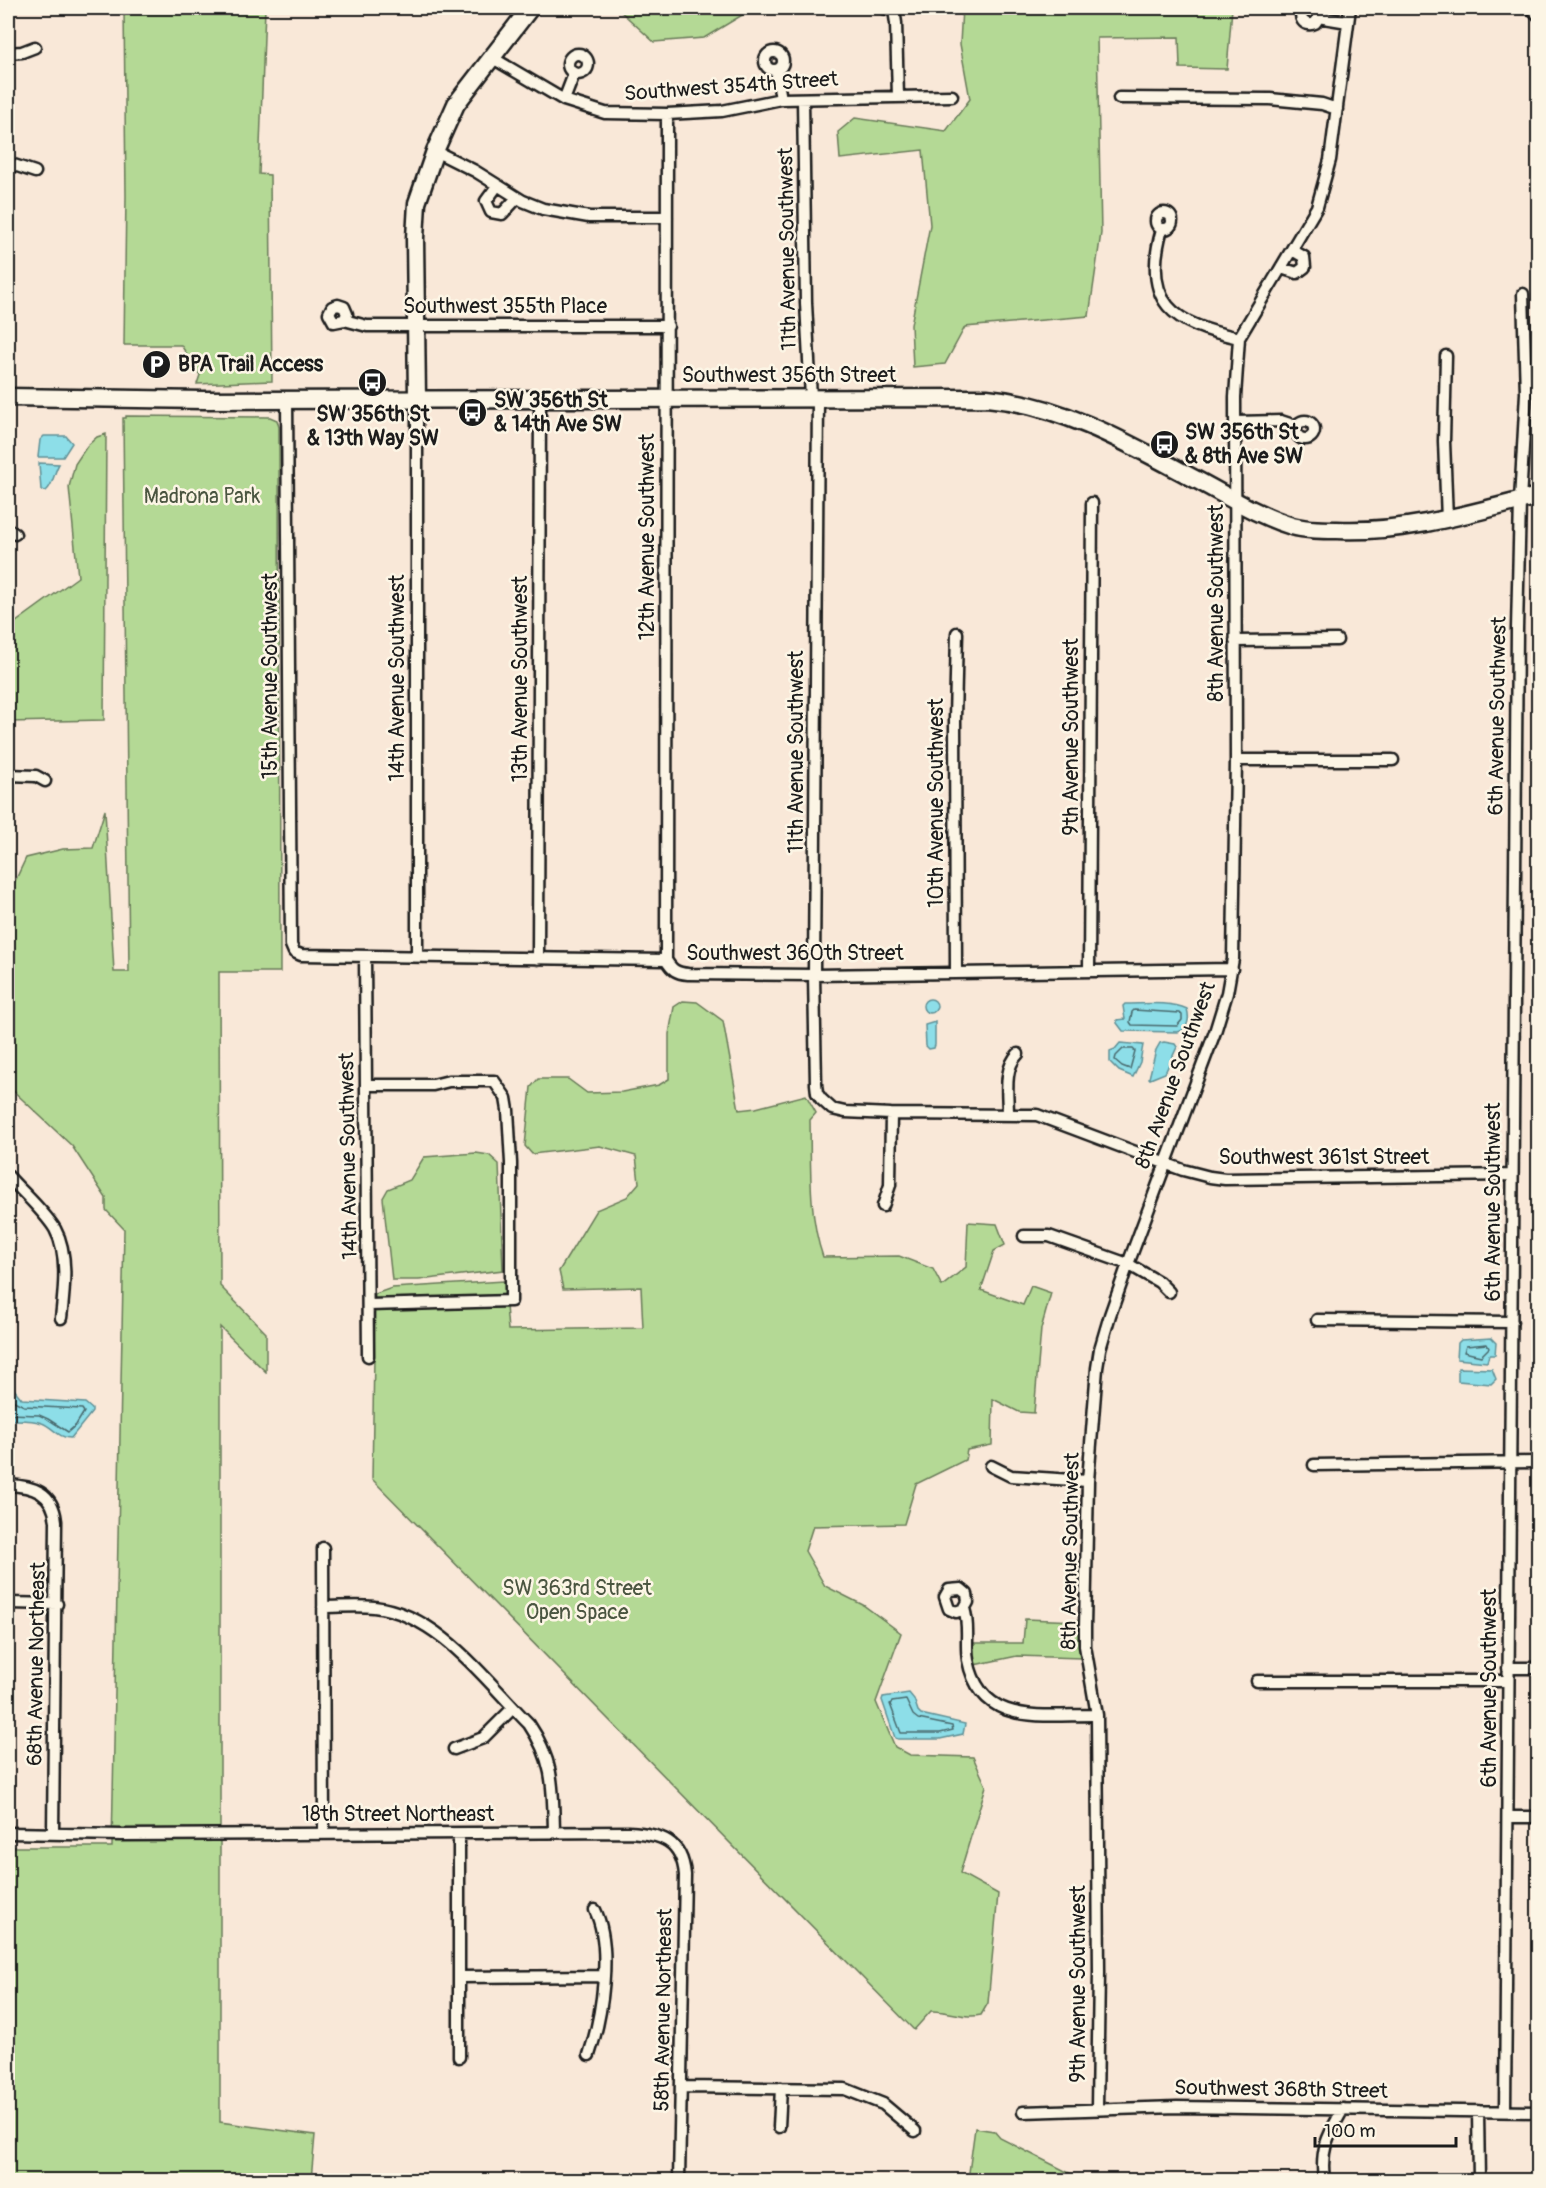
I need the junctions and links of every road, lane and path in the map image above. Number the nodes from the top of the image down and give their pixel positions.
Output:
1 (529, 8) edge
2 (892, 8) edge
3 (1305, 8) edge
4 (1350, 8) edge
5 (1531, 8) edge
6 (1316, 12) edge
7 (1539, 15) edge
8 (1348, 22) junction
9 (35, 47) dead end
10 (8, 53) edge
11 (491, 57) junction
12 (776, 70) dead end
13 (574, 74) dead end
14 (952, 96) dead end
15 (898, 97) junction
16 (1119, 98) dead end
17 (781, 99) junction
18 (803, 99) junction
19 (564, 100) junction
20 (1337, 109) junction
21 (667, 114) junction
22 (435, 151) junction
23 (8, 163) edge
24 (35, 172) dead end
25 (497, 186) junction
26 (517, 198) junction
27 (668, 217) junction
28 (1162, 229) dead end
29 (1292, 250) junction
30 (1281, 267) junction
31 (1523, 294) dead end
32 (344, 320) dead end
33 (416, 326) junction
34 (668, 326) junction
35 (1239, 338) junction
36 (1446, 356) dead end
37 (8, 397) edge
38 (417, 398) junction
39 (666, 398) junction
40 (814, 398) junction
41 (288, 399) junction
42 (540, 399) junction
43 (1236, 422) junction
44 (1296, 426) dead end
45 (1539, 496) edge
46 (1520, 501) junction
47 (1092, 502) dead end
48 (1235, 502) junction
49 (1447, 520) junction
50 (957, 633) dead end
51 (1337, 640) dead end
52 (1235, 641) junction
53 (1236, 760) junction
54 (1393, 760) dead end
55 (8, 775) edge
56 (45, 781) dead end
57 (294, 952) joint
58 (365, 956) junction
59 (417, 957) junction
60 (538, 958) junction
61 (666, 960) junction
62 (1232, 969) junction
63 (1089, 971) junction
64 (956, 973) junction
65 (814, 975) junction
66 (1018, 1053) dead end
67 (366, 1085) junction
68 (826, 1105) joint
69 (891, 1114) junction
70 (1008, 1114) junction
71 (1165, 1164) junction
72 (1511, 1175) junction
73 (8, 1176) edge
74 (883, 1206) dead end
75 (1024, 1236) dead end
76 (1128, 1264) junction
77 (1169, 1292) dead end
78 (369, 1305) junction
79 (61, 1318) dead end
80 (1317, 1320) dead end
81 (1512, 1322) junction
82 (368, 1356) dead end
83 (1510, 1462) junction
84 (1539, 1462) edge
85 (1314, 1465) dead end
86 (991, 1466) dead end
87 (1088, 1481) junction
88 (8, 1485) edge
89 (323, 1548) dead end
90 (8, 1603) edge
91 (57, 1604) junction
92 (323, 1607) junction
93 (964, 1609) dead end
94 (1508, 1668) junction
95 (1539, 1668) edge
96 (1257, 1681) dead end
97 (1508, 1681) junction
98 (513, 1708) junction
99 (1097, 1715) junction
100 (454, 1749) dead end
101 (1509, 1817) junction
102 (1539, 1817) edge
103 (554, 1832) junction
104 (8, 1833) edge
105 (324, 1833) junction
106 (459, 1833) junction
107 (53, 1834) junction
108 (672, 1844) joint
109 (1098, 1861) joint
110 (595, 1910) dead end
111 (603, 1976) junction
112 (460, 1977) junction
113 (589, 2055) dead end
114 (459, 2057) dead end
115 (682, 2086) junction
116 (781, 2088) junction
117 (1097, 2108) junction
118 (1343, 2109) junction
119 (1478, 2111) junction
120 (1505, 2111) junction
121 (1023, 2112) dead end
122 (1539, 2112) edge
123 (779, 2127) dead end
124 (915, 2131) dead end
125 (679, 2181) edge
126 (1324, 2181) edge
127 (1479, 2181) edge

1 - 11 main road
2 - 15 street
3 - 6 street
4 - 8 street, 8th Avenue Southwest
5 - 7 street
6 - 8 street
8 - 20 street, 8th Avenue Southwest
9 - 10 street
11 - 19 street, Southwest 354th Street
11 - 22 main road
12 - 17 street
13 - 19 street
14 - 15 street, Southwest 354th Street
15 - 18 street, Southwest 354th Street
16 - 20 street
17 - 18 street, Southwest 354th Street
17 - 21 street, Southwest 354th Street
18 - 40 street, 11th Avenue Southwest
19 - 21 street, Southwest 354th Street
20 - 29 street, 8th Avenue Southwest
21 - 27 street, 12th Avenue Southwest
22 - 25 street
22 - 33 main road
23 - 24 street
25 - 26 street
25 - 26 street
26 - 27 street
27 - 34 street, 12th Avenue Southwest
28 - 35 street
29 - 30 street, 8th Avenue Southwest
29 - 30 street
30 - 35 street, 8th Avenue Southwest
31 - 46 street, 6th Avenue Southwest
32 - 33 street, Southwest 355th Place
33 - 34 street, Southwest 355th Place
33 - 38 main road
34 - 39 street, 12th Avenue Southwest
35 - 43 street, 8th Avenue Southwest
36 - 49 street
37 - 41 main road, Southwest 356th Street
38 - 41 main road, Southwest 356th Street
38 - 42 main road, Southwest 356th Street
38 - 59 street, 14th Avenue Southwest
39 - 40 main road, Southwest 356th Street
39 - 42 main road, Southwest 356th Street
39 - 61 street, 12th Avenue Southwest
40 - 48 main road, Southwest 356th Street
40 - 65 street, 11th Avenue Southwest
41 - 57 street, 15th Avenue Southwest
42 - 60 street, 13th Avenue Southwest
43 - 44 street
43 - 48 street, 8th Avenue Southwest
45 - 46 main road, Southwest 356th Street
46 - 49 main road, Southwest 356th Street
46 - 72 street, 6th Avenue Southwest
47 - 63 street, 9th Avenue Southwest
48 - 49 main road, Southwest 356th Street
48 - 52 street, 8th Avenue Southwest
50 - 64 street, 10th Avenue Southwest
51 - 52 street
52 - 53 street, 8th Avenue Southwest
53 - 54 street
53 - 62 street, 8th Avenue Southwest
55 - 56 street
57 - 58 street, Southwest 360th Street
58 - 59 street, Southwest 360th Street
58 - 67 street, 14th Avenue Southwest
59 - 60 street, Southwest 360th Street
60 - 61 street, Southwest 360th Street
61 - 65 street, Southwest 360th Street
62 - 63 street, Southwest 360th Street
62 - 71 street, 8th Avenue Southwest
63 - 64 street, Southwest 360th Street
64 - 65 street, Southwest 360th Street
65 - 68 street, 11th Avenue Southwest
66 - 70 street
67 - 78 street, 14th Avenue Southwest
67 - 78 street
68 - 69 street, Southwest 361st Street
69 - 70 street, Southwest 361st Street
69 - 74 street
70 - 71 street, Southwest 361st Street
71 - 72 street, Southwest 361st Street
71 - 76 street, 8th Avenue Southwest
72 - 81 street, 6th Avenue Southwest
73 - 79 street
75 - 76 street
76 - 77 street
76 - 87 street, 8th Avenue Southwest
78 - 82 street, 14th Avenue Southwest
80 - 81 street
81 - 83 street, 6th Avenue Southwest
83 - 84 street
83 - 85 street
83 - 94 street, 6th Avenue Southwest
86 - 87 street
87 - 99 street, 8th Avenue Southwest
88 - 91 street, 68th Avenue Northeast
89 - 92 street
90 - 91 street
91 - 107 street, 68th Avenue Northeast
92 - 98 street
92 - 105 street
93 - 99 street
94 - 95 street
94 - 97 street, 6th Avenue Southwest
96 - 97 street
97 - 101 street, 6th Avenue Southwest
98 - 100 street
98 - 103 street
99 - 109 street, 8th Avenue Southwest
101 - 102 street
101 - 120 street, 6th Avenue Southwest
103 - 106 street, 18th Street Northeast
103 - 108 street, 18th Street Northeast
104 - 107 street, 18th Street Northeast
105 - 106 street, 18th Street Northeast
105 - 107 street, 18th Street Northeast
106 - 112 street
108 - 115 street, 58th Avenue Northeast
109 - 117 street, 9th Avenue Southwest
110 - 111 street
111 - 112 street
111 - 113 street
112 - 114 street
115 - 116 street
115 - 125 street, 58th Avenue Northeast
116 - 123 street
116 - 124 street
117 - 118 street, Southwest 368th Street
117 - 121 street, Southwest 368th Street
118 - 119 street, Southwest 368th Street
118 - 126 street
119 - 120 street, Southwest 368th Street
119 - 127 street
120 - 122 street, Southwest 368th Street

